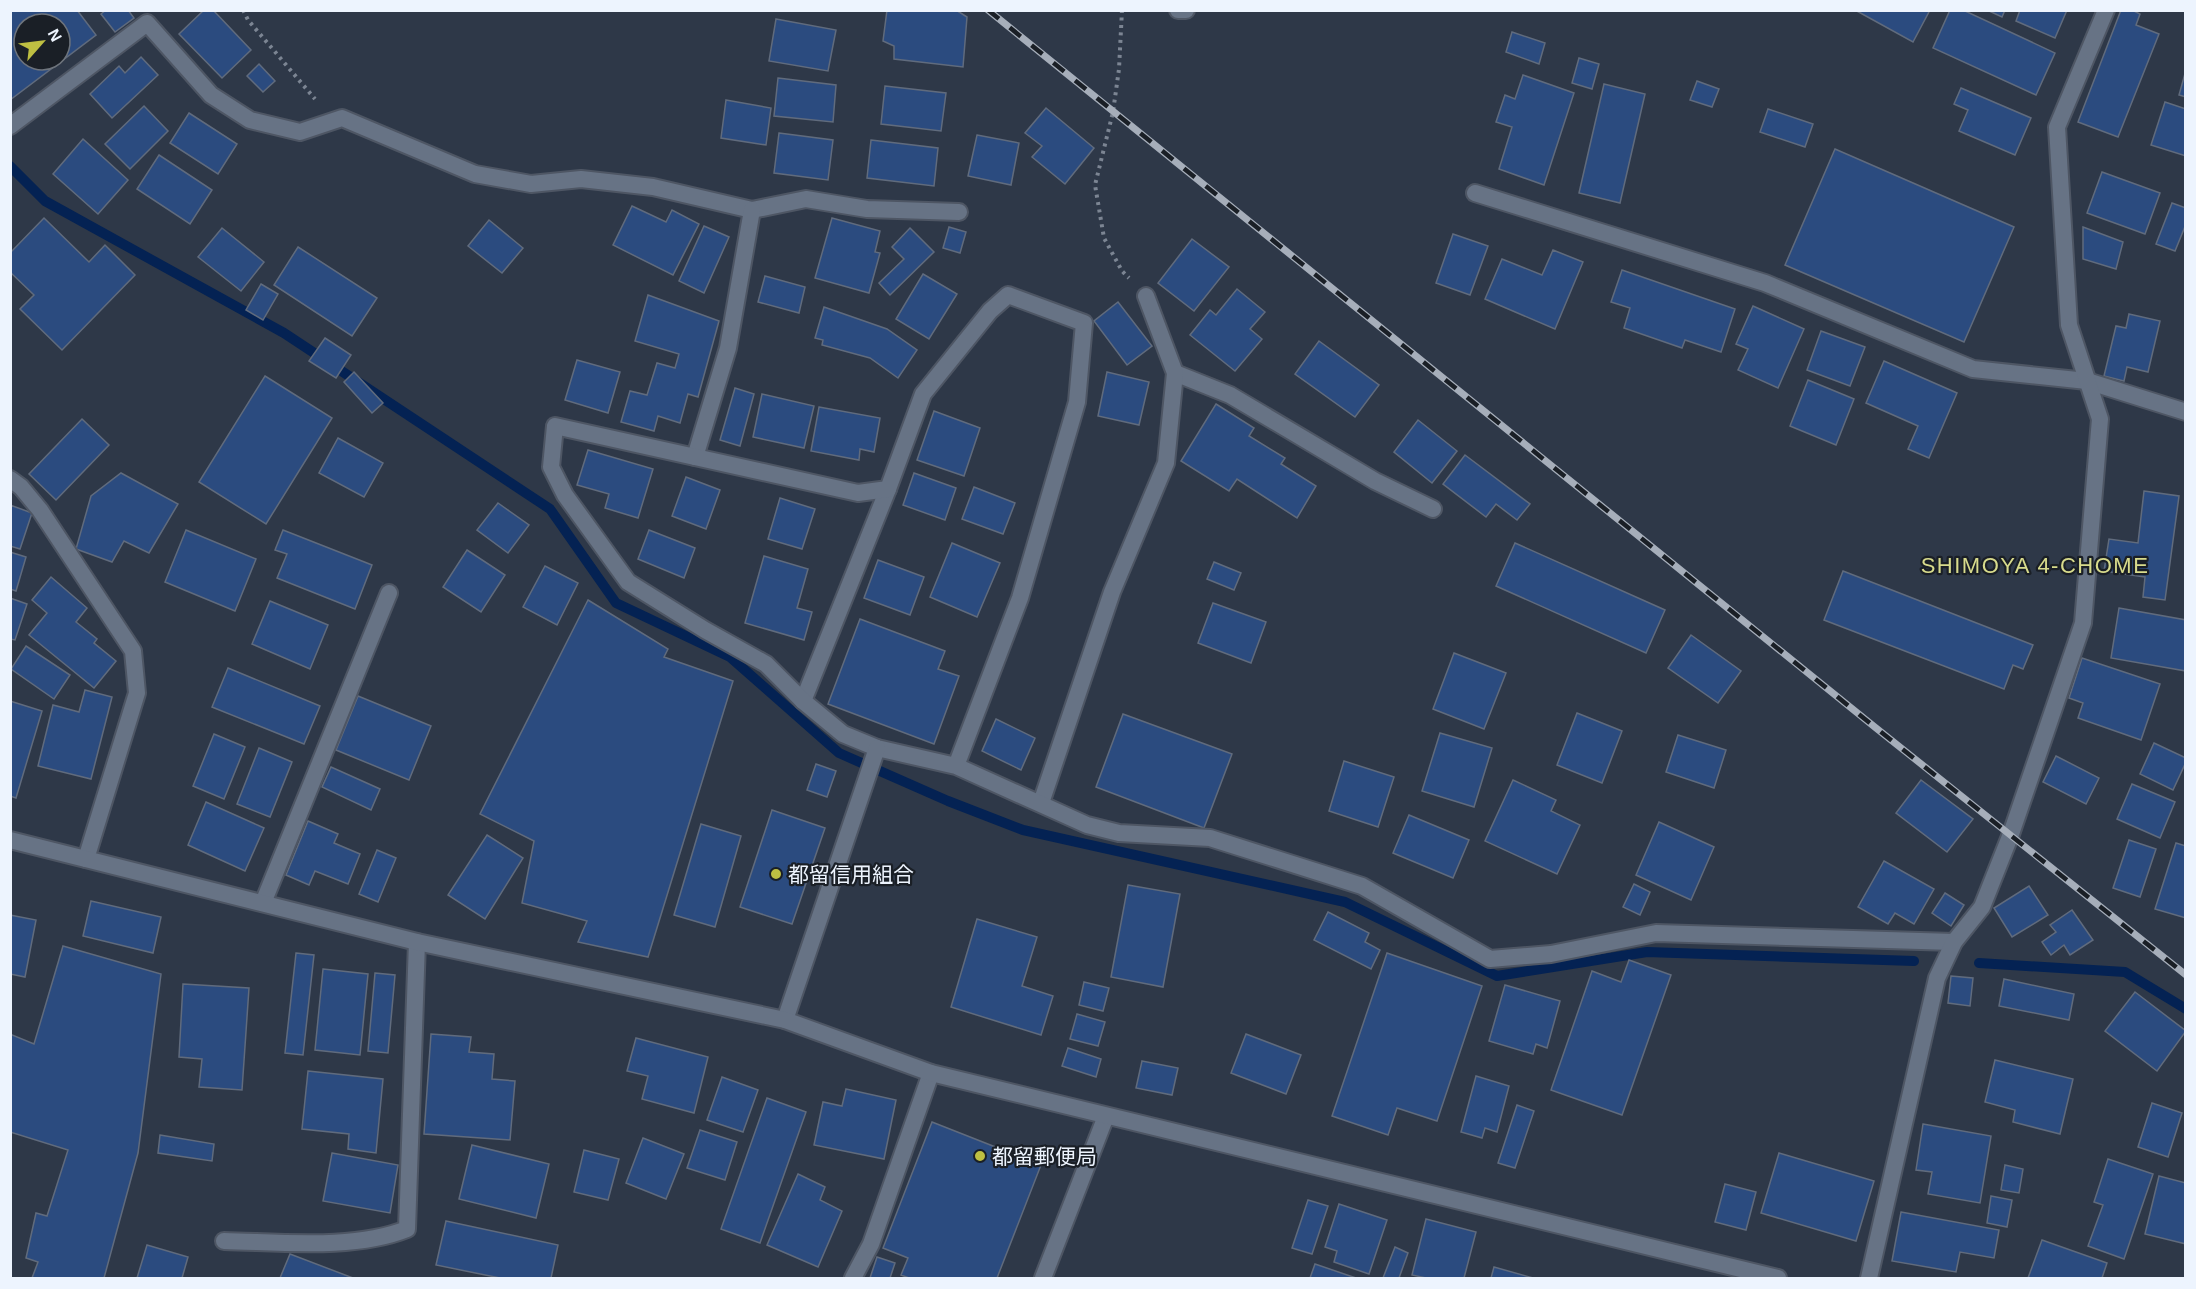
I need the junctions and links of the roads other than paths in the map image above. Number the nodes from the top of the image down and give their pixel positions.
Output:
1 (1178, 10) edge
2 (1186, 10) edge
3 (2106, 10) edge
4 (10, 126) edge
5 (1475, 193) dead end
6 (752, 210) junction
7 (959, 212) dead end
8 (1146, 296) road end
9 (1174, 373) junction
10 (2087, 381) junction
11 (2186, 412) edge
12 (695, 457) junction
13 (10, 479) edge
14 (888, 489) junction
15 (1432, 509) dead end
16 (389, 593) dead end
17 (803, 701) junction
18 (878, 748) junction
19 (956, 766) junction
20 (1041, 803) junction
21 (10, 840) edge
22 (86, 859) junction
23 (264, 903) junction
24 (417, 942) junction
25 (1954, 942) junction
26 (785, 1020) junction
27 (931, 1072) junction
28 (1106, 1116) junction
29 (224, 1241) dead end
30 (853, 1278) edge
31 (1043, 1278) edge
32 (1778, 1278) edge
33 (1869, 1278) edge

1 - 2 street
3 - 10 street
4 - 6 street
5 - 10 street
6 - 7 street
6 - 12 street
8 - 9 street
9 - 15 street
9 - 20 street
10 - 11 street
10 - 25 street
12 - 14 street
12 - 17 street
13 - 22 street
14 - 17 street
14 - 19 street
16 - 23 street
17 - 18 street
18 - 19 street
18 - 26 street
19 - 20 street
20 - 25 street
21 - 22 street
22 - 23 street
23 - 24 street
24 - 26 street
24 - 29 street
25 - 33 street
26 - 27 street
27 - 28 street
27 - 30 street
28 - 31 street
28 - 32 street

